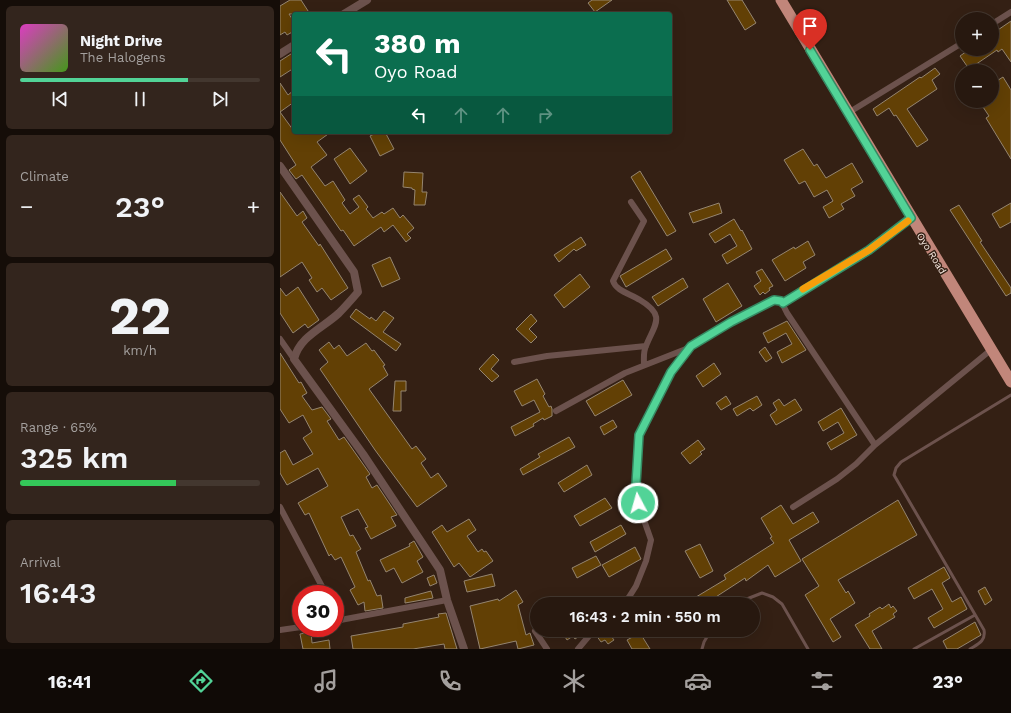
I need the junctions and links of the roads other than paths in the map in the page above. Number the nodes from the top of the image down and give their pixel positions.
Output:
1 (367, 0) edge
2 (780, 0) edge
3 (347, 12) edge
4 (1011, 12) edge
5 (999, 20) edge
6 (292, 46) edge
7 (955, 47) edge
8 (280, 54) edge
9 (848, 113) junction
10 (280, 166) edge
11 (630, 202) dead end
12 (911, 218) junction
13 (783, 303) junction
14 (280, 339) edge
15 (646, 346) junction
16 (691, 346) junction
17 (992, 349) junction
18 (294, 359) junction
19 (514, 362) dead end
20 (644, 365) junction
21 (1011, 382) edge
22 (1011, 395) edge
23 (556, 411) dead end
24 (875, 445) junction
25 (280, 506) edge
26 (793, 507) dead end
27 (321, 585) edge
28 (629, 597) edge
29 (752, 597) edge
30 (447, 600) junction
31 (974, 615) junction
32 (344, 620) edge
33 (292, 628) edge
34 (280, 630) edge
35 (539, 637) edge
36 (588, 637) edge
37 (707, 637) edge
38 (464, 649) edge
39 (547, 649) edge
40 (578, 649) edge
41 (702, 649) edge
42 (808, 649) edge
43 (914, 649) edge
44 (970, 649) edge

1 - 3 street
2 - 9 highway, Oyo Road
4 - 5 street
6 - 8 street
7 - 9 street
9 - 12 highway, Oyo Road
10 - 18 street
11 - 15 street
12 - 13 street
12 - 17 highway, Oyo Road
13 - 16 street
13 - 24 street
14 - 18 street
15 - 19 street
15 - 20 street
16 - 20 street
16 - 28 street
17 - 21 highway, Oyo Road
17 - 24 street
18 - 30 street
20 - 23 street
22 - 31 lane
24 - 26 street
25 - 27 street
29 - 42 lane
30 - 32 street
30 - 38 street
31 - 43 lane
31 - 44 lane
33 - 34 street
35 - 39 street
36 - 40 street
37 - 41 lane

